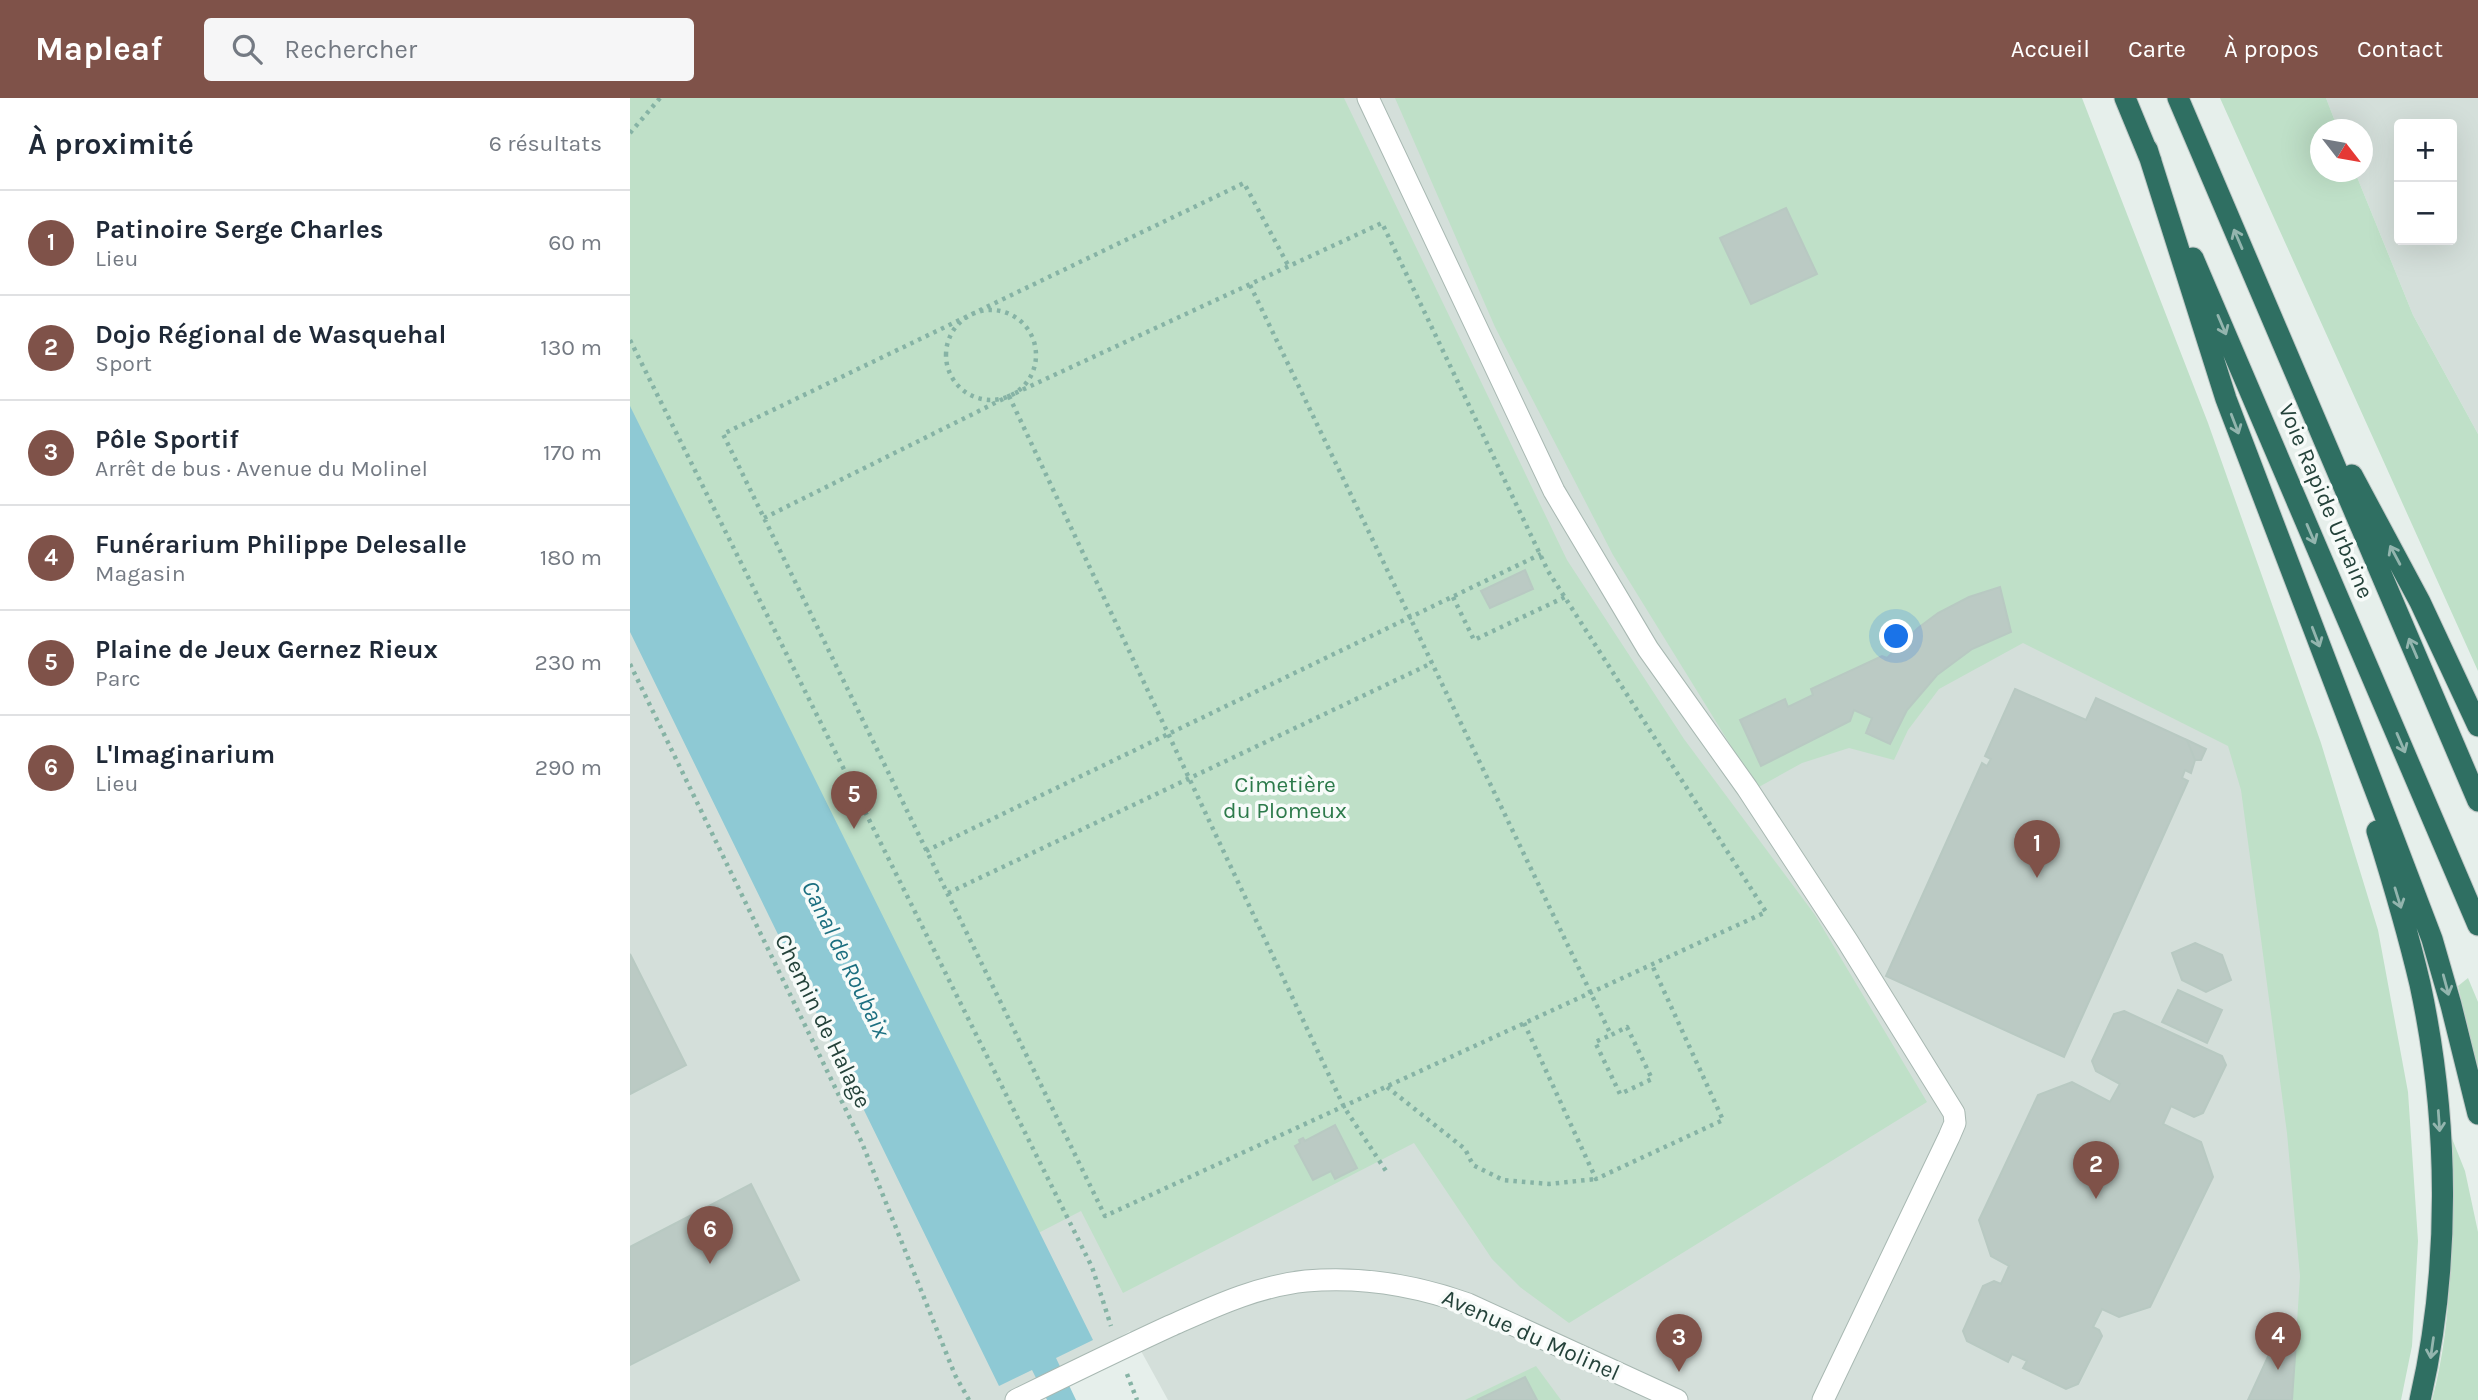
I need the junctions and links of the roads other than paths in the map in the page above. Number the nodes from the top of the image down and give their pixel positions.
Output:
1 (1368, 98) edge
2 (2125, 98) edge
3 (2178, 98) edge
4 (2147, 149) junction
5 (2284, 347) junction
6 (2478, 726) edge
7 (2354, 737) junction
8 (2478, 801) edge
9 (2478, 925) edge
10 (2478, 1114) edge
11 (1016, 1400) edge
12 (1677, 1400) edge
13 (1823, 1400) edge
14 (2420, 1400) edge

1 - 13 street
2 - 4 highway, Voie Rapide Urbaine
5 -> 3 highway, Voie Rapide Urbaine
4 -> 7 highway
4 -> 9 highway, Voie Rapide Urbaine
6 -> 5 highway
8 -> 5 highway, Voie Rapide Urbaine
7 -> 10 highway
7 -> 14 highway
11 - 12 street, Avenue du Molinel

